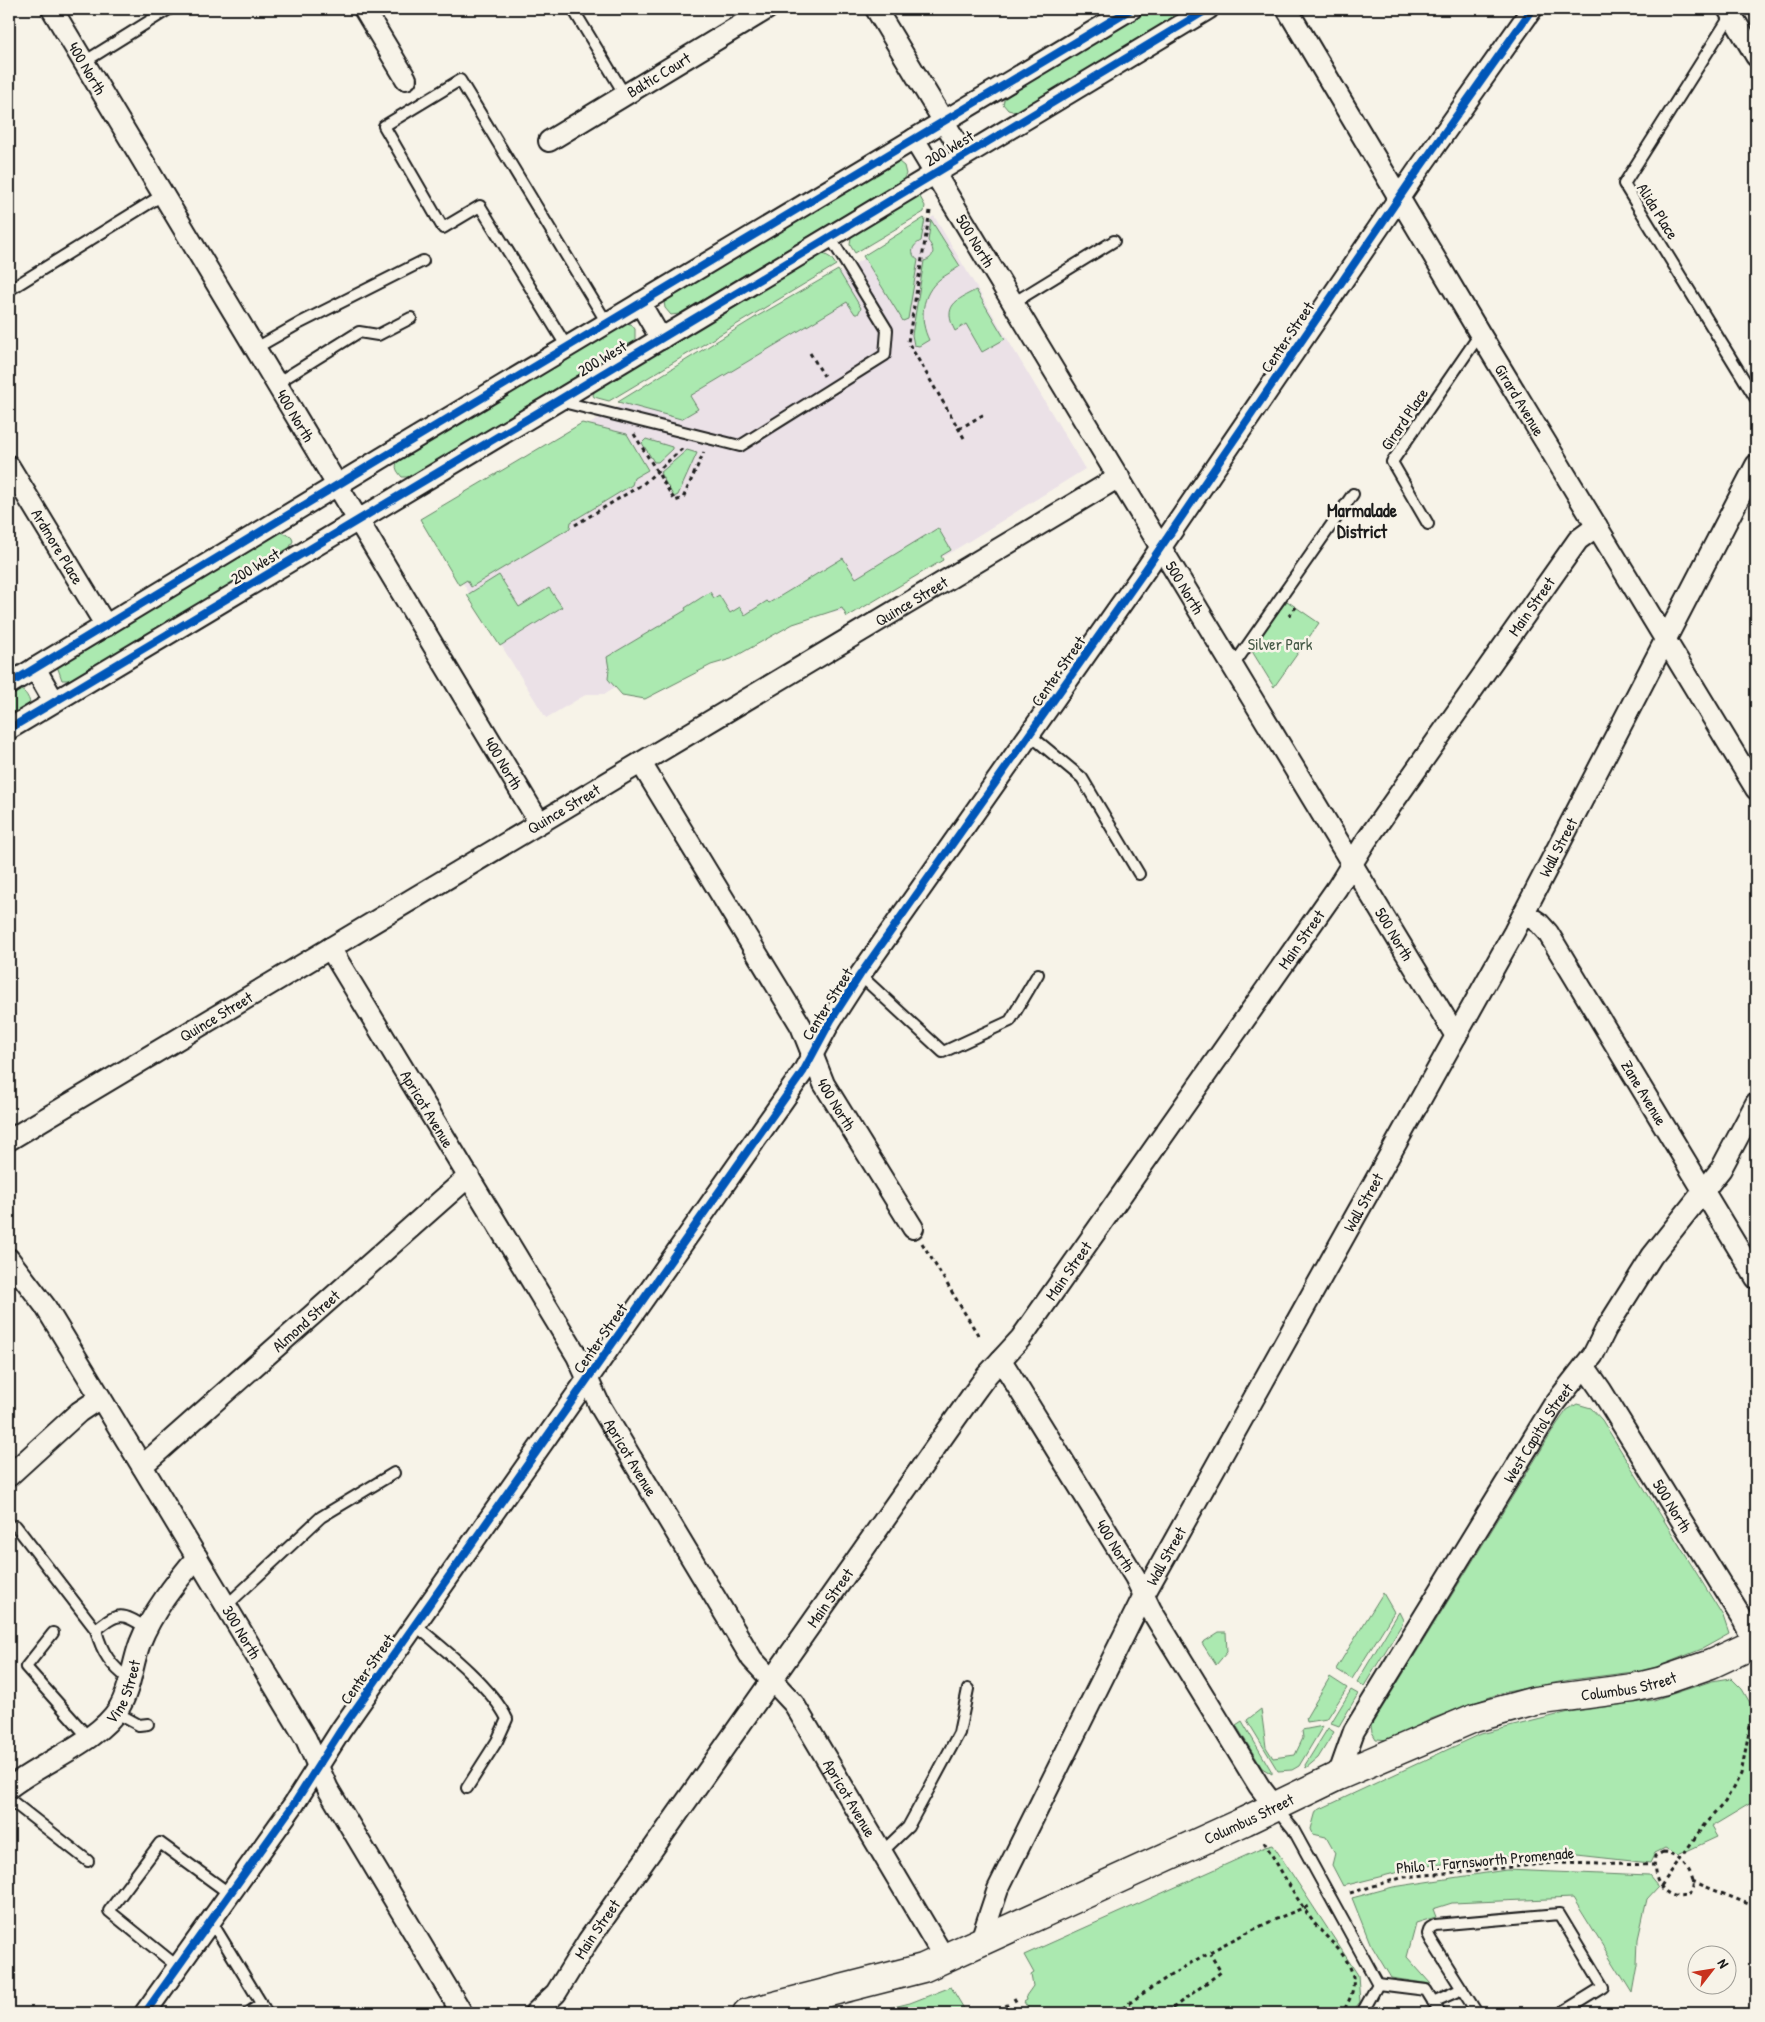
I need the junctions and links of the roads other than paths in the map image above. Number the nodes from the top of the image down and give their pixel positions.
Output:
1 (52, 9) edge
2 (169, 9) edge
3 (364, 9) edge
4 (572, 9) edge
5 (767, 9) edge
6 (876, 9) edge
7 (1132, 9) edge
8 (1208, 9) edge
9 (1287, 9) edge
10 (1532, 9) edge
11 (1730, 12) edge
12 (1756, 56) edge
13 (84, 62) junction
14 (406, 79) dead end
15 (624, 95) junction
16 (944, 122) junction
17 (914, 139) junction
18 (549, 141) dead end
19 (964, 155) junction
20 (935, 173) junction
21 (164, 194) junction
22 (1400, 197) junction
23 (830, 237) junction
24 (1114, 241) dead end
25 (423, 261) dead end
26 (9, 290) edge
27 (640, 303) junction
28 (1013, 303) junction
29 (411, 318) dead end
30 (607, 323) junction
31 (1480, 334) junction
32 (661, 338) junction
33 (567, 347) junction
34 (256, 348) junction
35 (277, 382) junction
36 (1756, 399) edge
37 (558, 400) junction
38 (1756, 465) edge
39 (9, 466) edge
40 (1119, 477) junction
41 (338, 485) junction
42 (1353, 494) dead end
43 (358, 520) junction
44 (1428, 524) dead end
45 (1597, 526) junction
46 (1160, 548) junction
47 (106, 626) junction
48 (1666, 638) junction
49 (1233, 666) junction
50 (35, 668) junction
51 (9, 684) edge
52 (54, 701) junction
53 (9, 729) edge
54 (1030, 735) junction
55 (641, 763) junction
56 (1756, 789) edge
57 (539, 822) junction
58 (1352, 864) junction
59 (1140, 874) dead end
60 (1524, 913) junction
61 (330, 948) junction
62 (1038, 974) dead end
63 (860, 975) junction
64 (1456, 1036) junction
65 (812, 1054) junction
66 (1756, 1103) edge
67 (9, 1140) edge
68 (469, 1176) junction
69 (1704, 1192) junction
70 (912, 1228) road end
71 (9, 1259) edge
72 (1756, 1278) edge
73 (1001, 1360) junction
74 (1585, 1367) junction
75 (587, 1380) junction
76 (100, 1398) junction
77 (142, 1466) junction
78 (394, 1473) dead end
79 (9, 1476) edge
80 (16, 1526) dead end
81 (197, 1557) junction
82 (1144, 1595) junction
83 (226, 1606) junction
84 (415, 1625) junction
85 (147, 1628) junction
86 (96, 1630) junction
87 (53, 1633) dead end
88 (1756, 1645) edge
89 (130, 1680) junction
90 (771, 1680) junction
91 (968, 1689) dead end
92 (115, 1712) junction
93 (148, 1724) dead end
94 (88, 1737) junction
95 (318, 1766) junction
96 (1338, 1776) junction
97 (9, 1788) edge
98 (467, 1788) dead end
99 (9, 1799) edge
100 (1275, 1807) junction
101 (882, 1852) junction
102 (88, 1861) dead end
103 (230, 1894) junction
104 (211, 1921) junction
105 (980, 1943) junction
106 (945, 1959) junction
107 (178, 1966) junction
108 (1378, 1984) junction
109 (1462, 1989) junction
110 (1433, 2002) junction
111 (261, 2004) junction
112 (145, 2013) edge
113 (248, 2013) edge
114 (267, 2013) edge
115 (462, 2013) edge
116 (535, 2013) edge
117 (747, 2013) edge
118 (1362, 2013) edge
119 (1440, 2013) edge
120 (1477, 2013) edge
121 (1561, 2013) edge

1 - 13 street, 400 North
2 - 13 lane
3 - 14 street
4 - 15 lane
5 - 15 street, Baltic Court
6 - 16 street
7 - 16 street, 200 West
8 - 19 street, 200 West
9 - 22 street, Girard Avenue
10 - 22 street, Center Street
11 - 12 street
11 - 36 lane, Alida Place
13 - 21 street, 400 North
15 - 18 street, Baltic Court
16 - 17 street, 200 West
16 - 19 street
17 - 20 street, 500 North
17 - 27 street, 200 West
19 - 20 street, 200 West
20 - 23 street, 200 West
20 - 28 street, 500 North
21 - 26 lane
21 - 34 street, 400 North
22 - 31 street, Girard Avenue
22 - 46 street, Center Street
23 - 32 street, 200 West
23 - 37 lane
24 - 28 lane
25 - 34 lane
27 - 30 street, 200 West
27 - 32 street
28 - 40 street, 500 North
29 - 35 lane
30 - 33 street, 200 West
30 - 33 lane
31 - 44 lane, Girard Place
31 - 45 street, Girard Avenue
32 - 37 street, 200 West
33 - 41 street, 200 West
34 - 35 street, 400 North
35 - 41 street, 400 North
37 - 43 street, 200 West
38 - 48 street, Wall Street
39 - 47 street, Ardmore Place
40 - 46 street, 500 North
40 - 55 street, Quince Street
41 - 43 street, 400 North
41 - 47 street, 200 West
42 - 49 lane
43 - 52 street, 200 West
43 - 57 street, 400 North
45 - 48 street, Girard Avenue
45 - 58 street, Main Street
46 - 49 street, 500 North
46 - 54 street, Center Street
47 - 50 street, 200 West
48 - 56 street, Girard Avenue
48 - 60 street, Wall Street
49 - 58 street, 500 North
50 - 51 street, 200 West
50 - 52 street
52 - 53 street, 200 West
54 - 59 lane
54 - 63 street, Center Street
55 - 57 street, Quince Street
55 - 65 street, 400 North
57 - 61 street, Quince Street
58 - 64 street, 500 North
58 - 73 street, Main Street
60 - 64 street, Wall Street
60 - 69 street, Zane Avenue
61 - 67 street, Quince Street
61 - 68 street, Apricot Avenue
62 - 63 lane
63 - 65 street, Center Street
64 - 82 street, Wall Street
65 - 70 street, 400 North
65 - 75 street, Center Street
66 - 69 street, West Capitol Street
68 - 75 street, Apricot Avenue
68 - 77 street, Almond Street
69 - 72 street, Zane Avenue
69 - 74 street, West Capitol Street
71 - 76 street, 300 North
73 - 82 street, 400 North
73 - 90 street, Main Street
74 - 88 street, 500 North
74 - 96 street, West Capitol Street
75 - 84 street, Center Street
75 - 90 street, Apricot Avenue
76 - 77 street, 300 North
76 - 79 street
77 - 81 street, 300 North
78 - 83 lane
80 - 86 lane
81 - 83 street, 300 North
81 - 85 street, Vine Street
82 - 100 street, 400 North
82 - 105 street, Wall Street
83 - 95 street, 300 North
84 - 95 street, Center Street
84 - 98 lane
85 - 86 lane
85 - 89 street, Vine Street
86 - 89 lane
87 - 94 lane
88 - 96 main road, Columbus Street
89 - 92 street, Vine Street
90 - 101 street, Apricot Avenue
90 - 116 street, Main Street
91 - 101 lane
92 - 93 lane
92 - 94 street, Vine Street
94 - 97 street, Vine Street
95 - 103 street, Center Street
95 - 115 street, 300 North
96 - 100 main road, Columbus Street
99 - 102 lane
100 - 105 main road, Columbus Street
100 - 108 lane
101 - 106 street, Apricot Avenue
103 - 104 street, Center Street
103 - 107 lane
104 - 107 street, Center Street
104 - 111 lane
105 - 106 main road, Columbus Street
106 - 117 main road, Columbus Street
107 - 112 street, Center Street
108 - 110 lane
108 - 118 lane
109 - 110 lane
109 - 120 lane
109 - 121 lane
110 - 119 lane
111 - 113 lane
111 - 114 lane

